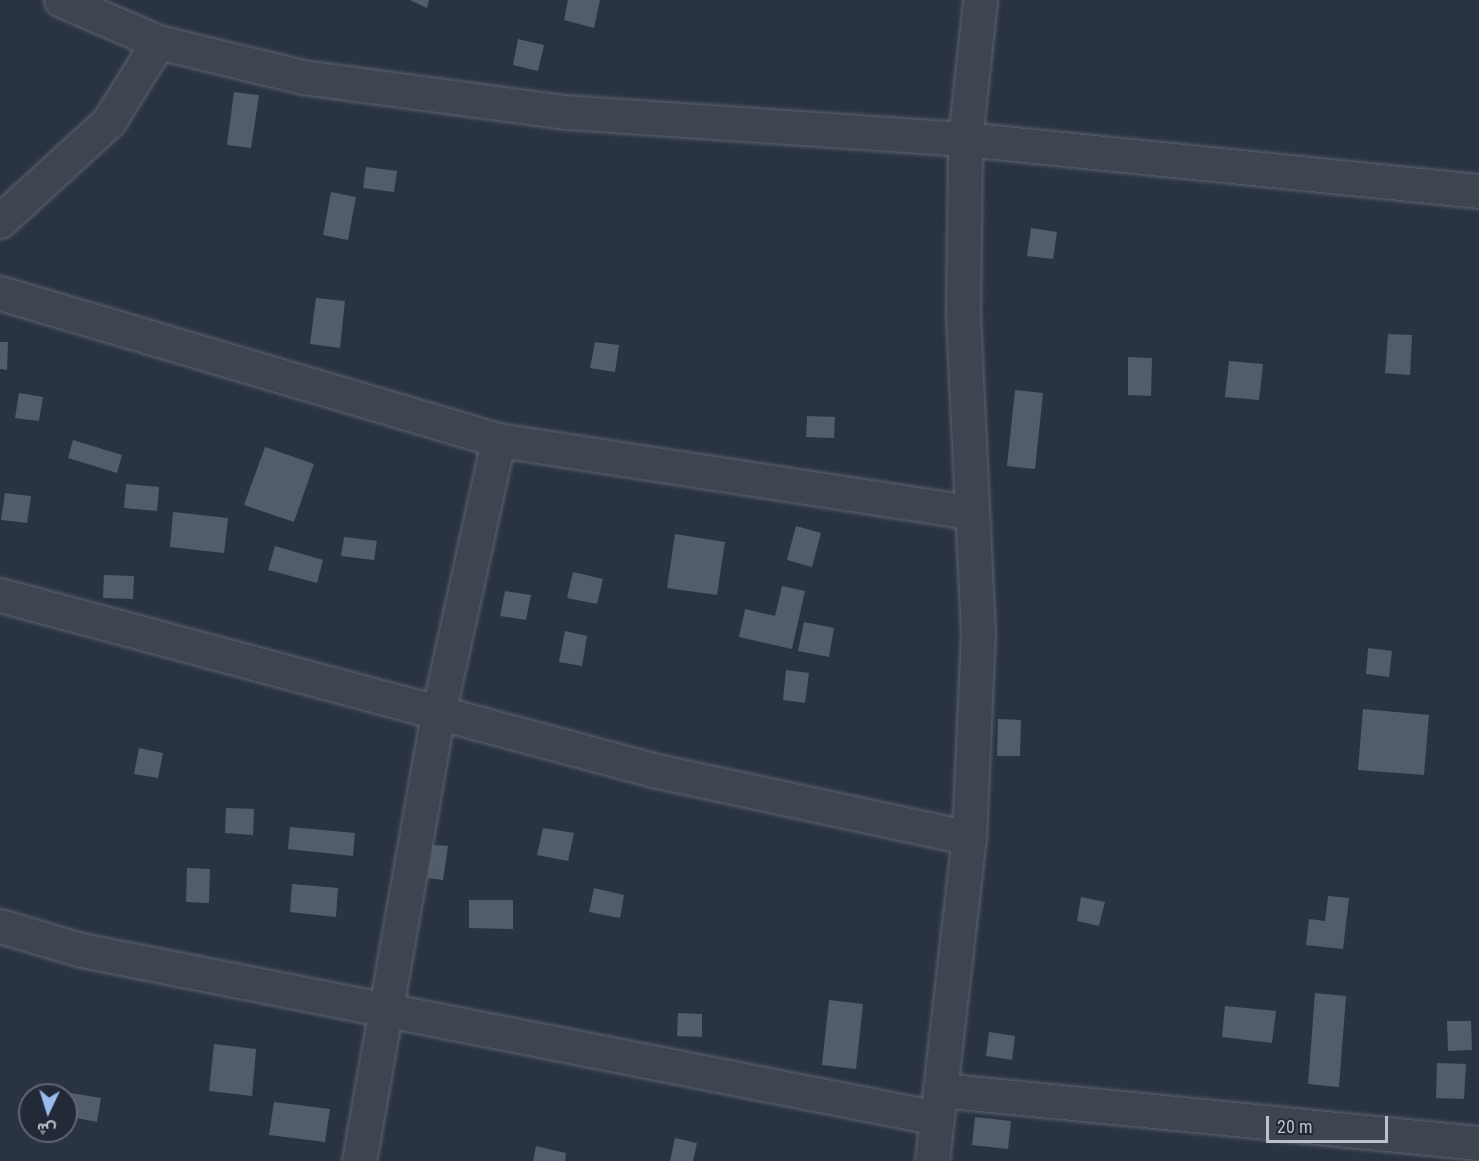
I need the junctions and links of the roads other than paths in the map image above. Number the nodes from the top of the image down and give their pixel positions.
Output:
1 (61, 0) edge
2 (980, 0) edge
3 (159, 42) junction
4 (965, 139) junction
5 (1479, 191) edge
6 (0, 221) edge
7 (0, 293) edge
8 (498, 440) junction
9 (971, 512) junction
10 (0, 595) edge
11 (438, 714) junction
12 (969, 838) junction
13 (0, 926) edge
14 (385, 1010) junction
15 (939, 1104) junction
16 (1479, 1143) edge
17 (359, 1161) edge
18 (932, 1161) edge

1 - 3 street
2 - 4 street
3 - 4 street
3 - 6 street
4 - 5 street
4 - 9 street
7 - 8 street
8 - 9 street
8 - 11 street
9 - 12 street
10 - 11 street
11 - 12 street
11 - 14 street
12 - 15 street
13 - 14 street
14 - 15 street
14 - 17 street
15 - 16 street
15 - 18 street

